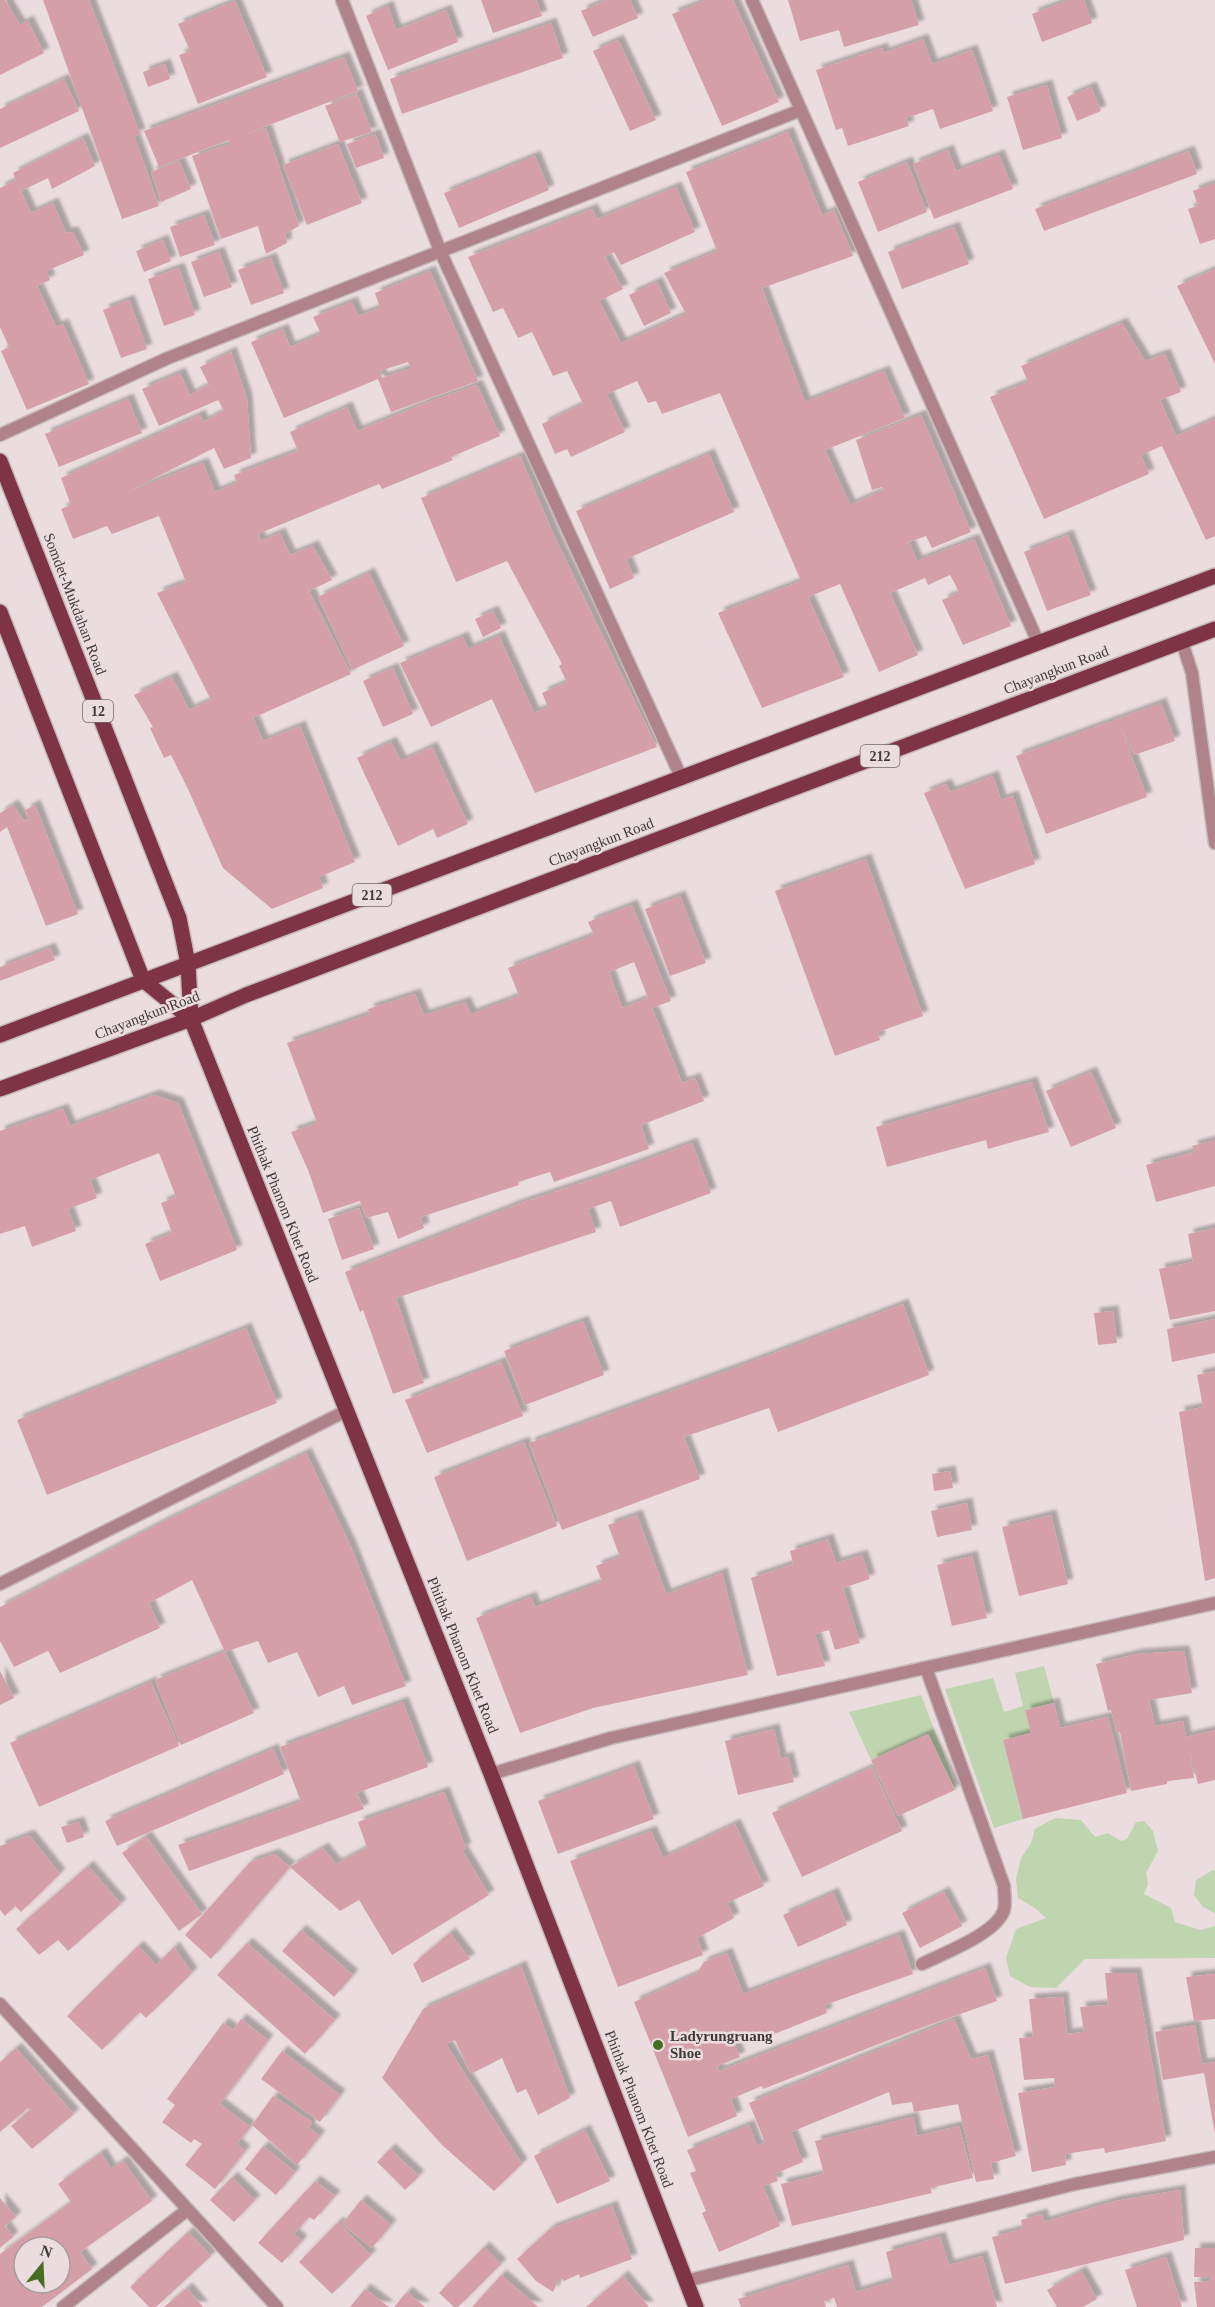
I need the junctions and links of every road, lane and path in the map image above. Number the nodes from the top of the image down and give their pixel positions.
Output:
1 (342, 0) edge
2 (752, 0) edge
3 (801, 110) junction
4 (441, 253) junction
5 (0, 435) edge
6 (0, 461) edge
7 (1215, 576) edge
8 (0, 612) edge
9 (1215, 629) edge
10 (1038, 642) junction
11 (1182, 642) junction
12 (682, 779) junction
13 (1215, 843) edge
14 (188, 964) junction
15 (143, 980) junction
16 (191, 1019) junction
17 (0, 1035) edge
18 (0, 1089) edge
19 (346, 1411) junction
20 (0, 1584) edge
21 (1215, 1603) edge
22 (926, 1668) junction
23 (491, 1774) junction
24 (922, 1964) dead end
25 (0, 2004) edge
26 (1215, 2157) edge
27 (187, 2210) junction
28 (686, 2281) junction
29 (63, 2307) edge
30 (277, 2307) edge
31 (696, 2307) edge

1 - 4 street
2 - 3 street
3 - 4 street
3 - 10 street
4 - 5 street
4 - 12 street
6 - 14 main road, Somdet-Mukdahan Road / 12
7 - 10 main road, Chayangkun Road / 212
8 - 15 main road
9 - 11 main road, Chayangkun Road / 212
10 - 12 main road, Chayangkun Road / 212
11 - 13 street
11 - 16 main road, Chayangkun Road / 212
12 - 14 main road, Chayangkun Road / 212
14 - 15 main road, Chayangkun Road / 212
14 - 16 main road, Somdet-Mukdahan Road
15 - 16 main road
15 - 17 main road, Chayangkun Road / 212
16 - 18 main road, Chayangkun Road / 212
16 - 19 main road, Phithak Phanom Khet Road
19 - 20 street
19 - 23 main road, Phithak Phanom Khet Road
21 - 22 street
22 - 23 street
22 - 24 street
23 - 28 main road, Phithak Phanom Khet Road
25 - 27 street
26 - 28 street
27 - 29 street
27 - 30 street
28 - 31 main road, Phithak Phanom Khet Road

